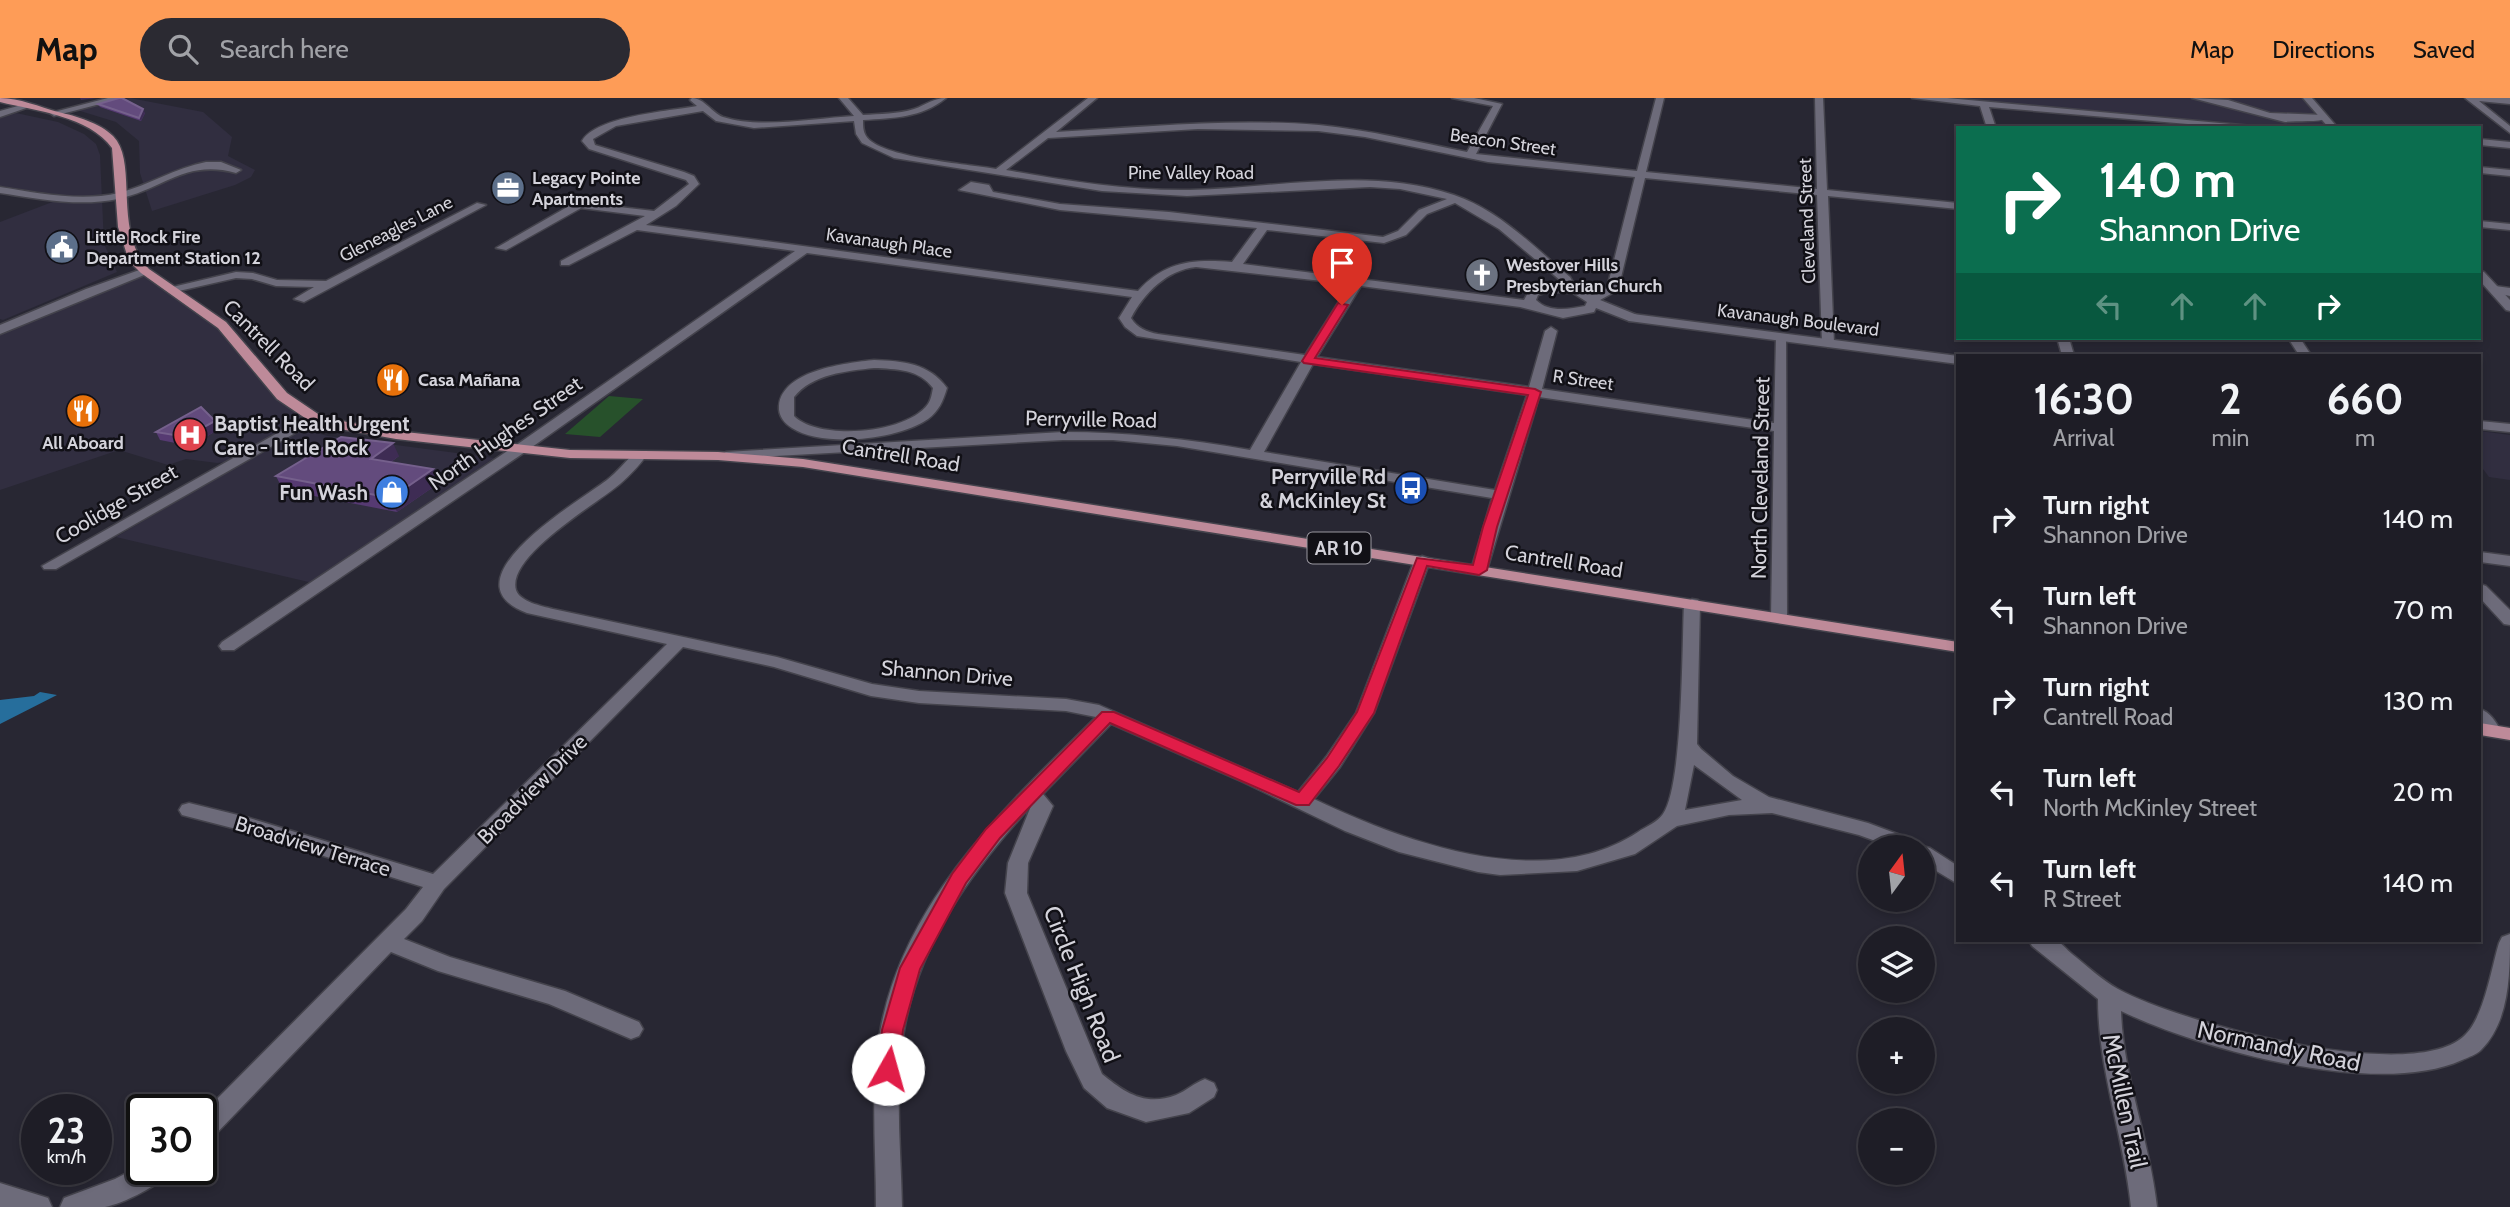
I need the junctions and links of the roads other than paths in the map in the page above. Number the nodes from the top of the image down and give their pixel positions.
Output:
1 (119, 98) edge
2 (692, 98) edge
3 (843, 98) edge
4 (942, 98) edge
5 (1094, 98) edge
6 (1456, 98) edge
7 (1660, 98) edge
8 (1819, 98) edge
9 (1916, 98) edge
10 (2196, 98) edge
11 (2235, 98) edge
12 (2307, 98) edge
13 (2470, 98) edge
14 (0, 99) edge
15 (2219, 100) edge
16 (2510, 101) edge
17 (1984, 104) junction
18 (27, 106) junction
19 (703, 108) junction
20 (54, 113) junction
21 (0, 114) edge
22 (2158, 118) junction
23 (2324, 118) junction
24 (2276, 119) edge
25 (858, 120) junction
26 (1991, 126) edge
27 (2163, 126) edge
28 (2248, 126) edge
29 (2332, 126) edge
30 (2510, 130) edge
31 (1045, 135) junction
32 (2481, 142) edge
33 (2510, 145) edge
34 (1470, 156) junction
35 (236, 170) dead end
36 (2481, 170) edge
37 (998, 172) junction
38 (2510, 173) edge
39 (1643, 174) junction
40 (0, 190) edge
41 (1824, 192) junction
42 (989, 194) dead end
43 (119, 195) junction
44 (1456, 199) junction
45 (553, 201) dead end
46 (580, 204) junction
47 (481, 205) dead end
48 (1956, 206) edge
49 (653, 214) junction
50 (2481, 224) edge
51 (632, 226) junction
52 (1264, 227) junction
53 (2510, 227) edge
54 (502, 248) dead end
55 (804, 250) junction
56 (565, 264) dead end
57 (1235, 266) junction
58 (1550, 268) junction
59 (145, 271) junction
60 (2481, 275) edge
61 (1614, 277) junction
62 (1357, 283) junction
63 (327, 284) junction
64 (170, 289) junction
65 (1572, 289) junction
66 (2495, 290) junction
67 (2510, 292) edge
68 (1141, 295) junction
69 (300, 299) dead end
70 (1539, 299) junction
71 (1592, 300) junction
72 (2510, 307) edge
73 (1578, 313) junction
74 (1633, 318) junction
75 (0, 330) edge
76 (1551, 331) junction
77 (1782, 338) junction
78 (1828, 343) junction
79 (1956, 360) edge
80 (1308, 361) junction
81 (1535, 392) junction
82 (313, 417) junction
83 (2481, 425) edge
84 (1780, 428) junction
85 (2510, 428) edge
86 (824, 434) junction
87 (520, 449) junction
88 (818, 450) junction
89 (639, 456) junction
90 (718, 456) junction
91 (1254, 456) junction
92 (1501, 495) junction
93 (2481, 557) edge
94 (1422, 561) junction
95 (2510, 561) edge
96 (50, 566) dead end
97 (1479, 570) junction
98 (2481, 590) edge
99 (1692, 604) junction
100 (1779, 618) junction
101 (2510, 620) edge
102 (681, 640) junction
103 (228, 646) dead end
104 (1956, 646) edge
105 (1108, 716) junction
106 (1687, 745) junction
107 (1031, 794) junction
108 (1302, 801) junction
109 (1771, 806) junction
110 (190, 810) dead end
111 (1671, 820) junction
112 (1882, 835) edge
113 (1936, 862) edge
114 (1956, 875) edge
115 (437, 883) junction
116 (388, 941) junction
117 (2043, 942) edge
118 (2510, 943) edge
119 (2109, 995) junction
120 (631, 1028) dead end
121 (1205, 1090) dead end
122 (217, 1116) edge
123 (129, 1185) edge
124 (0, 1195) edge
125 (40, 1207) edge
126 (72, 1207) edge
127 (890, 1207) edge
128 (2144, 1207) edge

1 - 20 street
2 - 19 street
3 - 25 street, Pine Valley Road
4 - 25 street
5 - 31 street
6 - 34 street
7 - 39 street
8 - 41 street, Cleveland Street
9 - 17 street
10 - 15 street
11 - 24 street
12 - 23 street
13 - 16 street
13 - 30 street
14 - 18 main road, Cantrell Road / AR 10
15 - 24 street
17 - 22 street
17 - 26 street
18 - 20 main road, Cantrell Road / AR 10
18 - 21 street
19 - 25 street
19 - 49 street
20 - 43 main road, Cantrell Road / AR 10
22 - 27 street
22 - 28 street
23 - 24 street
23 - 29 street
25 - 37 street, Pine Valley Road
31 - 34 street, Beacon Street
31 - 37 street
32 - 33 street
34 - 39 street, Beacon Street
35 - 43 street
36 - 38 street
37 - 44 street, Pine Valley Road
39 - 41 street, Beacon Street
39 - 61 street
40 - 43 street
41 - 48 street, Beacon Street
41 - 78 street, Cleveland Street
42 - 52 street
43 - 59 main road, Cantrell Road / AR 10
44 - 52 street
44 - 58 street, Pine Valley Road
45 - 46 street
46 - 49 street
46 - 54 street
47 - 63 street, Gleneagles Lane
49 - 51 street
50 - 53 street
51 - 55 street, Kavanaugh Place
51 - 56 street
52 - 57 street
55 - 68 street, Kavanaugh Place
55 - 87 street, North Hughes Street
57 - 62 street
57 - 68 street
58 - 65 street, Pine Valley Road
58 - 70 street
59 - 64 main road, Cantrell Road / AR 10
59 - 75 street
60 - 66 street
61 - 65 street
61 - 71 street
62 - 70 street
62 - 80 street
63 - 64 street, Gleneagles Lane
63 - 69 street, Gleneagles Lane
64 - 82 main road, Cantrell Road / AR 10
65 - 70 street
65 - 71 street
66 - 67 street
66 - 72 street
68 - 80 street, R Street
70 - 73 street
70 - 76 street
71 - 73 street
71 - 74 street
73 - 74 street
73 - 76 street
74 - 77 street, Kavanaugh Boulevard
76 - 81 street
77 - 78 street, Kavanaugh Boulevard
77 - 84 street, North Cleveland Street
78 - 79 street, Kavanaugh Boulevard
80 - 81 street, R Street
80 - 91 street
81 - 84 street, R Street
81 - 92 street
82 - 87 main road, Cantrell Road / AR 10
82 - 96 street, Coolidge Street
83 - 85 street
84 - 100 street, North Cleveland Street
86 - 86 street
86 - 88 street
87 - 89 main road, Cantrell Road / AR 10
87 - 103 street, North Hughes Street
88 - 90 street, Perryville Road
88 - 91 street, Perryville Road
89 - 90 main road, Cantrell Road / AR 10
89 - 102 street, Shannon Drive
90 - 94 main road, Cantrell Road / AR 10
91 - 92 street, Perryville Road
92 - 97 street
93 - 95 street
94 - 97 main road, Cantrell Road / AR 10
94 - 108 street
97 - 99 main road, Cantrell Road / AR 10
98 - 101 street
99 - 100 main road, Cantrell Road / AR 10
99 - 106 street
100 - 104 main road, Cantrell Road / AR 10
102 - 105 street, Shannon Drive
102 - 115 street, Broadview Drive
105 - 107 street
105 - 108 street, Shannon Drive
106 - 109 street
106 - 111 street
107 - 121 street, Circle High Road
107 - 127 street
108 - 111 street, Shannon Drive
109 - 111 street
109 - 112 street
110 - 115 street, Broadview Terrace
113 - 114 street
115 - 116 street, Broadview Drive
116 - 120 street
116 - 122 street, Broadview Drive
117 - 119 street, Normandy Road
118 - 119 street, Normandy Road
119 - 128 street, McMillen Trail
123 - 126 street
124 - 125 street

